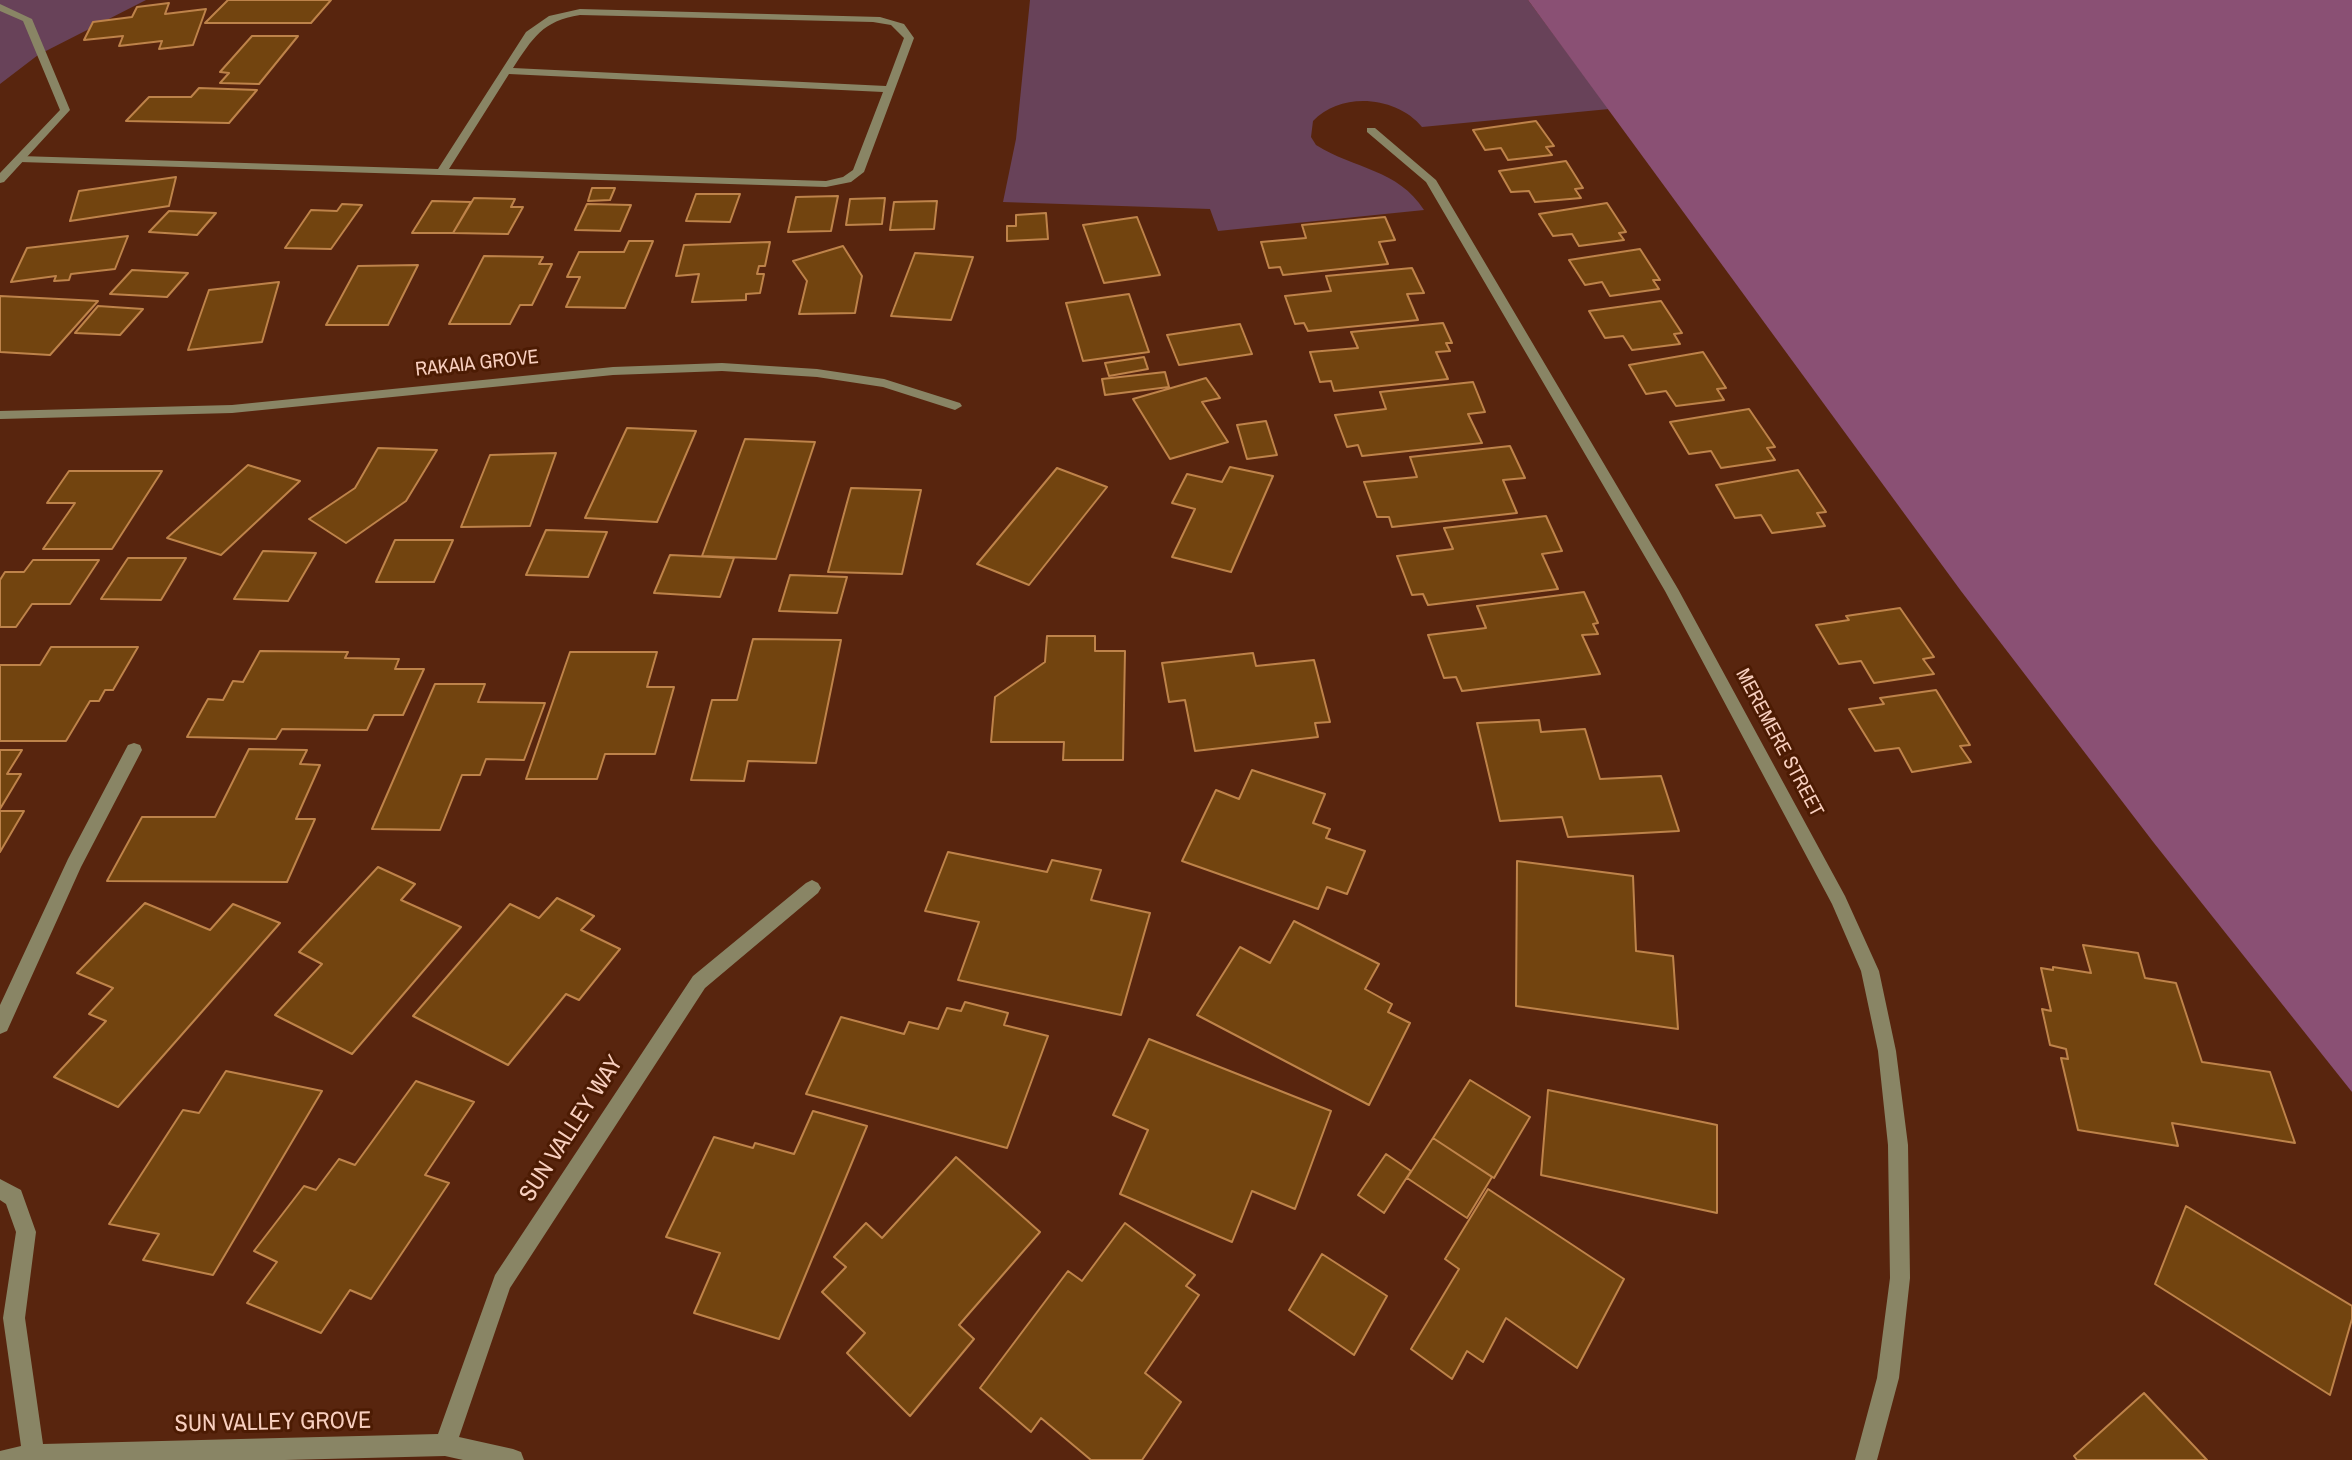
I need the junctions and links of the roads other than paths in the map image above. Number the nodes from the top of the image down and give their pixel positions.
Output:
1 (0, 7) edge
2 (505, 71) junction
3 (890, 89) junction
4 (1371, 130) dead end
5 (20, 159) junction
6 (442, 171) junction
7 (0, 180) edge
8 (955, 406) dead end
9 (0, 415) edge
10 (134, 750) dead end
11 (812, 888) dead end
12 (0, 1025) edge
13 (0, 1189) edge
14 (445, 1445) junction
15 (33, 1455) junction
16 (6, 1460) edge
17 (513, 1460) edge
18 (1866, 1460) edge

1 - 5 street
2 - 3 street
2 - 3 street
2 - 6 street
3 - 6 street
4 - 18 street, MEREMERE STREET
5 - 6 street
5 - 7 street
8 - 9 street, RAKAIA GROVE
10 - 12 street
11 - 14 street, SUN VALLEY WAY
13 - 15 street
14 - 15 street, SUN VALLEY GROVE
14 - 17 street, SUN VALLEY GROVE
15 - 16 street, SUN VALLEY GROVE

